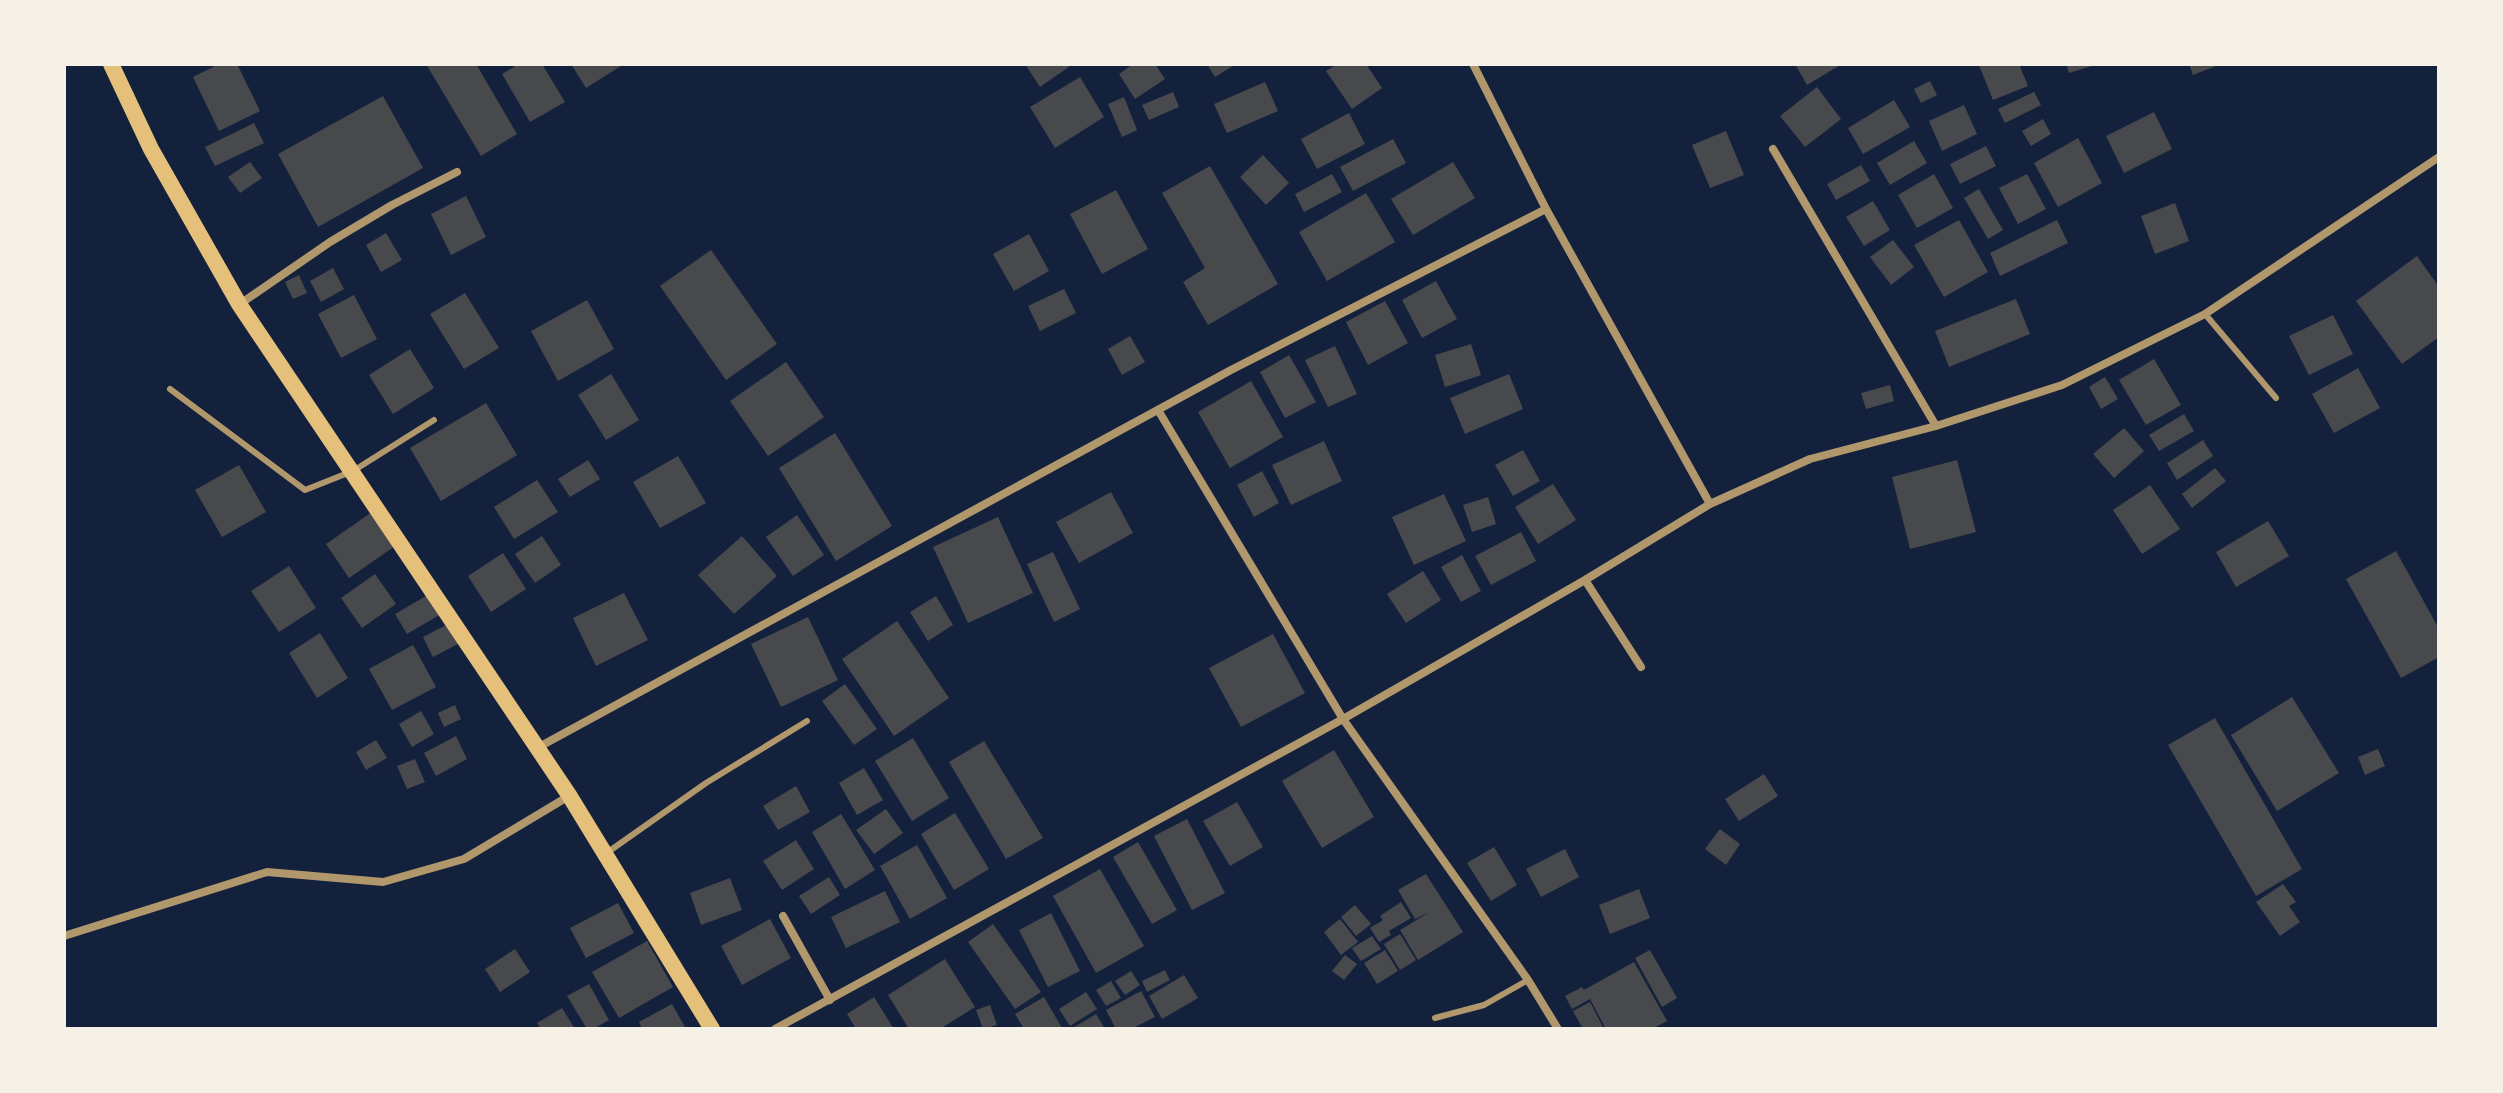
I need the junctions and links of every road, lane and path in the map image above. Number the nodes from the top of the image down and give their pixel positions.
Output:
1 (111, 64) edge
2 (1473, 64) edge
3 (1773, 149) dead end
4 (2439, 157) edge
5 (457, 172) dead end
6 (1546, 209) junction
7 (239, 304) junction
8 (2205, 314) junction
9 (170, 389) dead end
10 (2276, 398) dead end
11 (1158, 410) junction
12 (434, 420) dead end
13 (1936, 426) junction
14 (353, 471) junction
15 (1710, 504) junction
16 (1585, 580) junction
17 (1641, 667) dead end
18 (1343, 719) junction
19 (807, 721) dead end
20 (537, 748) junction
21 (569, 795) junction
22 (605, 854) junction
23 (783, 916) dead end
24 (64, 936) edge
25 (1528, 980) junction
26 (830, 1000) junction
27 (1435, 1018) dead end
28 (712, 1029) edge
29 (775, 1029) edge
30 (1558, 1029) edge

1 - 7 main road
2 - 6 street
3 - 13 street
4 - 8 street
5 - 7 street
6 - 11 street
6 - 15 street
7 - 14 main road
8 - 10 lane
8 - 13 street
9 - 14 lane
11 - 18 street
11 - 20 street
12 - 14 lane
13 - 15 street
14 - 20 main road
15 - 16 street
16 - 17 street
16 - 18 street
18 - 25 street
18 - 26 street
19 - 22 lane
20 - 21 main road
21 - 22 main road
21 - 24 street
22 - 28 main road
23 - 26 street
25 - 27 lane
25 - 30 street
26 - 29 street

